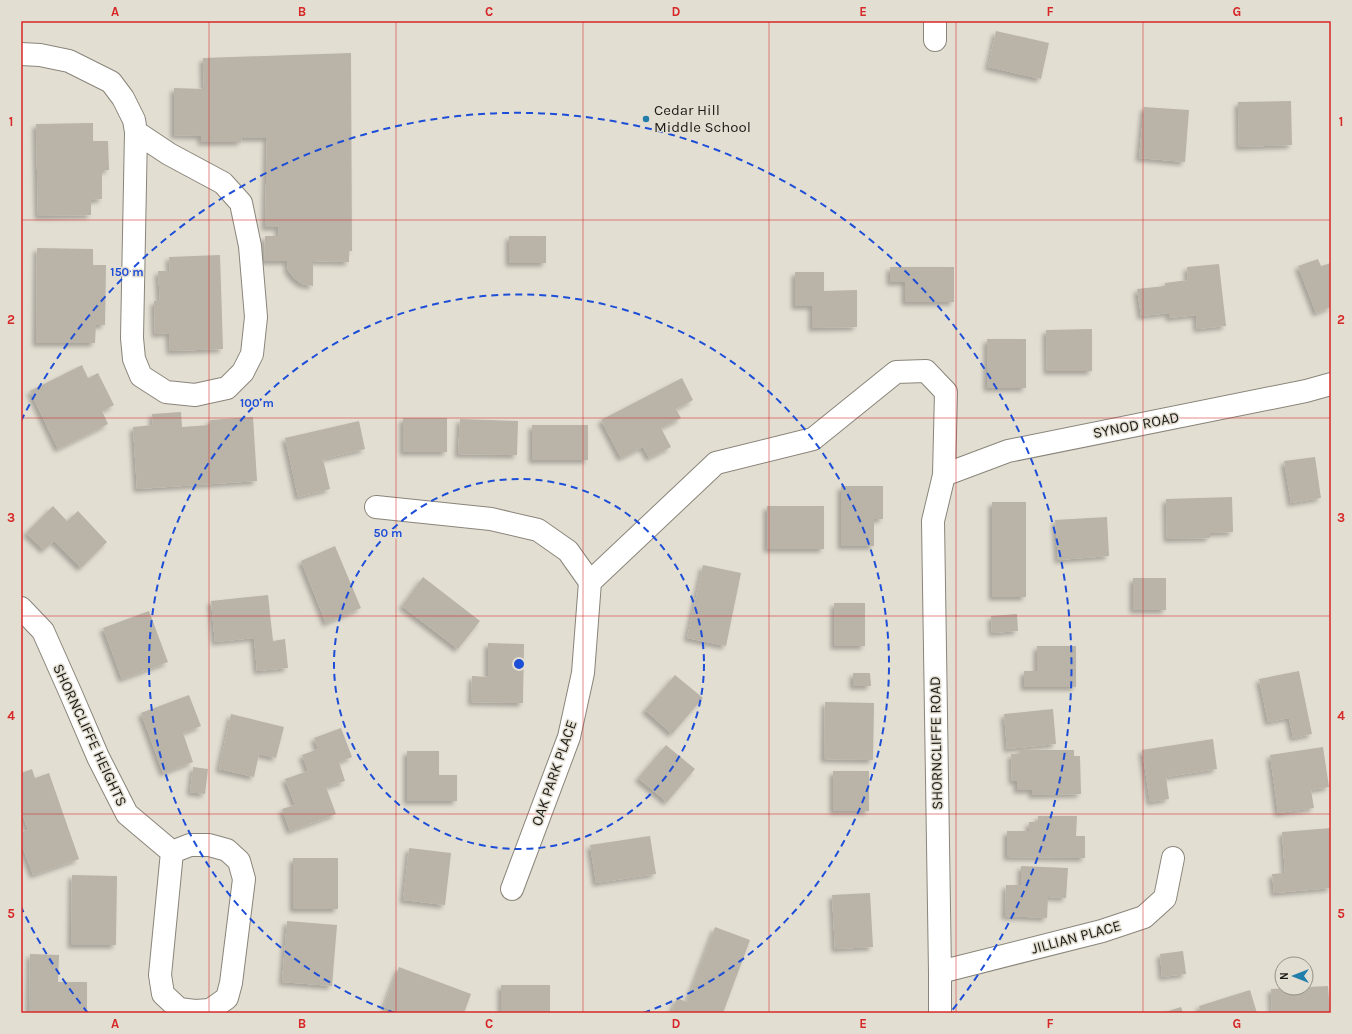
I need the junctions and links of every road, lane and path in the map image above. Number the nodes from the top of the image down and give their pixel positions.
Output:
1 (21, 54) edge
2 (136, 132) junction
3 (1331, 384) edge
4 (944, 475) junction
5 (376, 507) dead end
6 (590, 582) junction
7 (21, 608) edge
8 (172, 852) junction
9 (1173, 858) dead end
10 (512, 889) dead end
11 (940, 972) junction
12 (940, 1013) edge

1 - 2 street
2 - 2 street
3 - 4 street, SYNOD ROAD
4 - 6 street, SHORNCLIFFE ROAD
4 - 11 street, SHORNCLIFFE ROAD
5 - 6 street
6 - 10 street, OAK PARK PLACE
7 - 8 street, SHORNCLIFFE HEIGHTS
8 - 8 street
9 - 11 street, JILLIAN PLACE
11 - 12 street, SHORNCLIFFE ROAD

